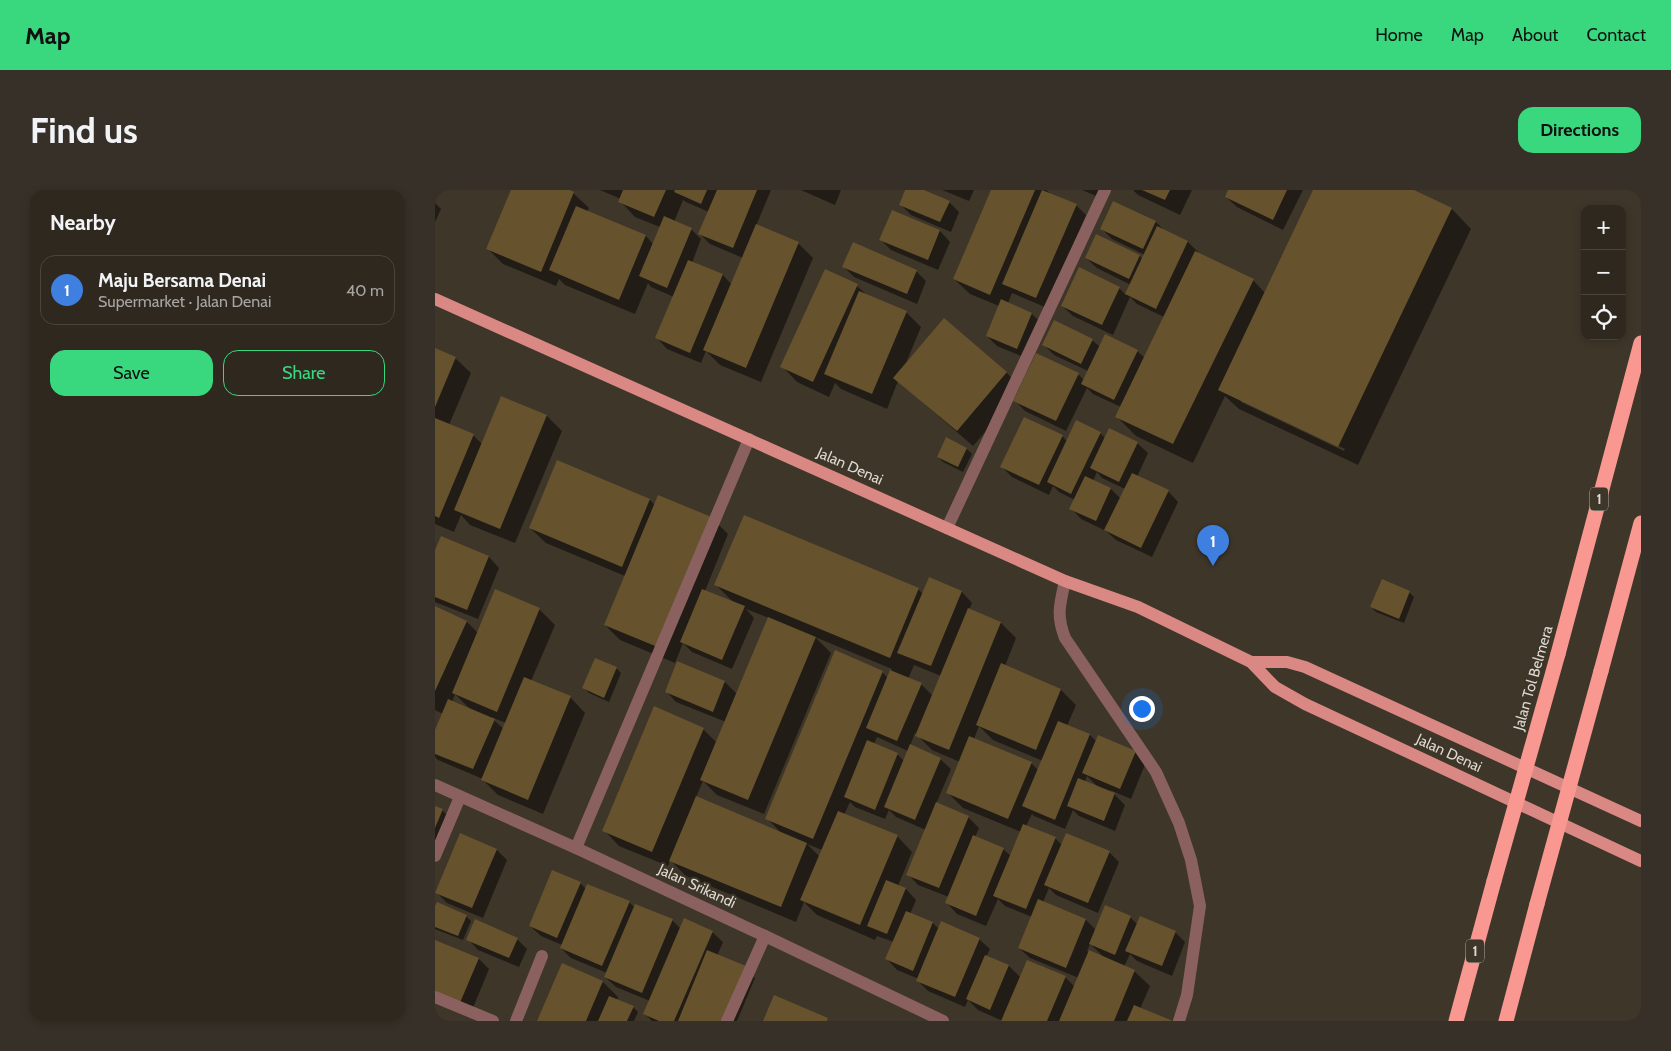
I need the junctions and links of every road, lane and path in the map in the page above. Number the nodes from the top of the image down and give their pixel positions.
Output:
1 (1105, 190) edge
2 (435, 299) edge
3 (1641, 343) edge
4 (749, 439) junction
5 (1641, 523) edge
6 (947, 528) junction
7 (1065, 581) junction
8 (1251, 662) junction
9 (435, 785) edge
10 (460, 797) junction
11 (1641, 821) edge
12 (576, 848) junction
13 (435, 856) edge
14 (1641, 861) edge
15 (765, 936) junction
16 (542, 956) dead end
17 (435, 997) edge
18 (922, 1016) edge
19 (493, 1021) edge
20 (516, 1021) edge
21 (727, 1021) edge
22 (943, 1021) edge
23 (1179, 1021) edge
24 (1456, 1021) edge
25 (1506, 1021) edge

1 - 6 street
2 - 4 main road, Jalan Denai
3 - 24 highway, Jalan Tol Belmera / 1, bridge
4 - 6 main road, Jalan Denai
4 - 12 street
5 - 25 highway, bridge
6 - 7 main road, Jalan Denai
7 - 8 main road, Jalan Denai
7 - 23 street
8 - 11 main road, Jalan Denai
8 - 14 main road, Jalan Denai
9 - 10 street, Jalan Srikandi
10 - 12 street, Jalan Srikandi
10 - 13 street
12 - 15 street, Jalan Srikandi
15 - 18 street, Jalan Srikandi
15 - 21 street
16 - 20 street
17 - 19 street
18 - 22 street, Jalan Srikandi

